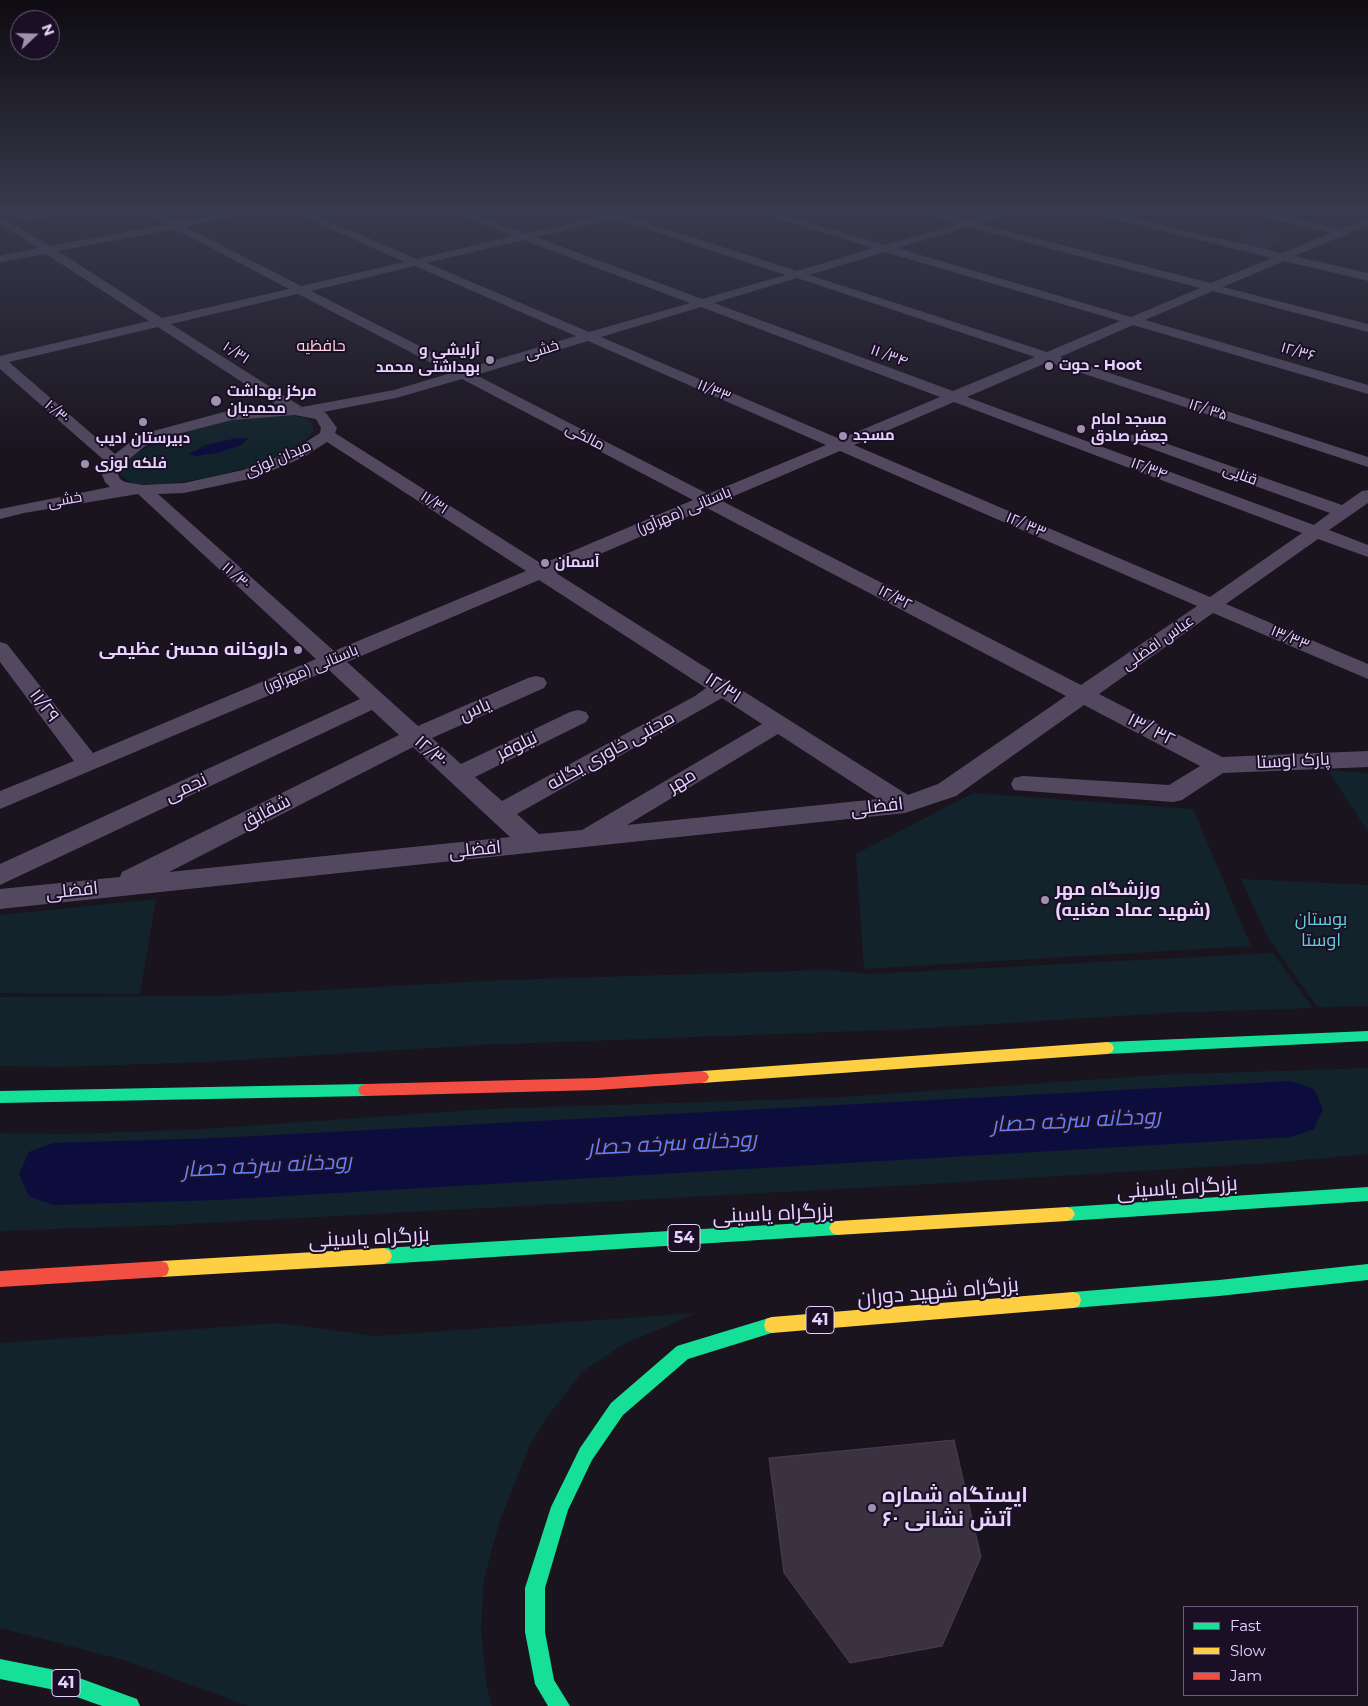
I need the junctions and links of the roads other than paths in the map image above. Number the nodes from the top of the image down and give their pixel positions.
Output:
1 (114, 293) edge
2 (289, 293) edge
3 (305, 293) edge
4 (484, 293) edge
5 (673, 293) edge
6 (737, 293) edge
7 (851, 293) edge
8 (1035, 293) edge
9 (1199, 293) edge
10 (1233, 293) edge
11 (701, 303) junction
12 (1132, 321) junction
13 (160, 322) junction
14 (1368, 328) edge
15 (588, 337) junction
16 (1047, 357) junction
17 (0, 361) edge
18 (462, 374) junction
19 (1368, 390) edge
20 (396, 394) junction
21 (954, 397) junction
22 (300, 410) junction
23 (328, 432) junction
24 (1136, 438) dead end
25 (840, 445) junction
26 (1368, 462) edge
27 (111, 466) junction
28 (136, 490) junction
29 (1368, 495) edge
30 (708, 501) junction
31 (22, 508) junction
32 (1344, 512) junction
33 (0, 514) edge
34 (1316, 532) junction
35 (1368, 551) edge
36 (541, 572) junction
37 (1212, 605) junction
38 (0, 648) edge
39 (329, 661) junction
40 (1368, 672) edge
41 (536, 682) dead end
42 (722, 687) junction
43 (1083, 695) junction
44 (373, 701) junction
45 (578, 717) dead end
46 (778, 724) junction
47 (414, 737) junction
48 (1368, 759) edge
49 (88, 763) junction
50 (1218, 765) junction
51 (457, 776) junction
52 (1023, 784) dead end
53 (947, 790) joint
54 (0, 801) edge
55 (905, 805) junction
56 (499, 813) junction
57 (586, 838) junction
58 (533, 844) junction
59 (0, 875) edge
60 (117, 887) junction
61 (0, 899) edge
62 (1368, 1036) edge
63 (0, 1097) edge
64 (1368, 1194) edge
65 (1368, 1272) edge
66 (0, 1279) edge
67 (0, 1669) edge
68 (130, 1706) edge
69 (560, 1706) edge

1 - 13 street, ۱۰/۳۱
2 - 13 street
3 - 18 street, مالکی
4 - 15 street, ۱۱/۳۳
5 - 11 street, ۱۱ /۳۴
6 - 11 street, خشی
7 - 16 street, ۱۲/ ۳۵
8 - 12 street, ۱۲/۳۶
9 - 12 street, باستانی (مهرآور)
10 - 14 street
11 - 15 street, خشی
11 - 21 street, ۱۱ /۳۴
12 - 16 street, باستانی (مهرآور)
12 - 19 street, ۱۲/۳۶
13 - 17 street
13 - 22 street, ۱۰/۳۱
15 - 18 street, خشی
15 - 25 street, ۱۱/۳۳
16 - 21 street, باستانی (مهرآور)
16 - 26 street, ۱۲/ ۳۵
17 - 27 street, ۱۰/۳۰
18 - 20 street, خشی
18 - 30 street, مالکی
20 - 22 street, خشی
20 - 23 street, خشی
21 - 25 street, باستانی (مهرآور)
21 - 34 street, ۱۲/۳۴
22 - 23 street, میدان لوزی
22 - 27 street
23 - 28 street, میدان لوزی
23 - 36 street, ۱۱/۳۱
24 - 32 street, قنایی
25 - 30 street, باستانی (مهرآور)
25 - 37 street, ۱۲/ ۳۳
27 - 28 street
27 - 31 street
28 - 31 street, خشی
28 - 39 street, ۱۱ /۳۰
29 - 32 street, عباس افضلی
30 - 36 street, باستانی (مهرآور)
30 - 43 street, ۱۲/۳۲
31 - 33 street, خشی
32 - 34 street, عباس افضلی
34 - 35 street, ۱۲/۳۴
34 - 37 street, عباس افضلی
36 - 39 street, باستانی (مهرآور)
36 - 42 street, ۱۲/۳۱
37 - 40 street, ۱۳/۳۳
37 - 43 street, عباس افضلی
38 - 49 street, ۱۱/۲۹
39 - 44 street, ۱۲/۳۰
39 - 49 street, باستانی (مهرآور)
41 - 47 street, یاس
42 - 46 street, ۱۲/۳۱
42 - 56 street, مجتبی خاوری یگانه
43 - 50 street, ۱۳/ ۳۲
43 - 53 street, عباس افضلی
44 - 47 street, ۱۲/۳۰
44 - 59 street, نجمی
45 - 51 street, نیلوفر
46 - 55 street, ۱۲/۳۱
46 - 57 street, مهر
47 - 51 street, ۱۲/۳۰
47 - 60 street, شقایق
48 - 50 street, پارک اوستا
49 - 54 street, باستانی (مهرآور)
50 - 52 street
51 - 56 street, ۱۲/۳۰
53 - 55 street, افضلی
55 - 57 street, افضلی
56 - 58 street, ۱۲/۳۰
57 - 58 street, افضلی
58 - 60 street, افضلی
60 - 61 street, افضلی
62 - 63 highway
64 - 66 highway, بزرگراه یاسینی / 54
65 - 69 highway, بزرگراه شهید دوران / 41
67 - 68 highway, 41

